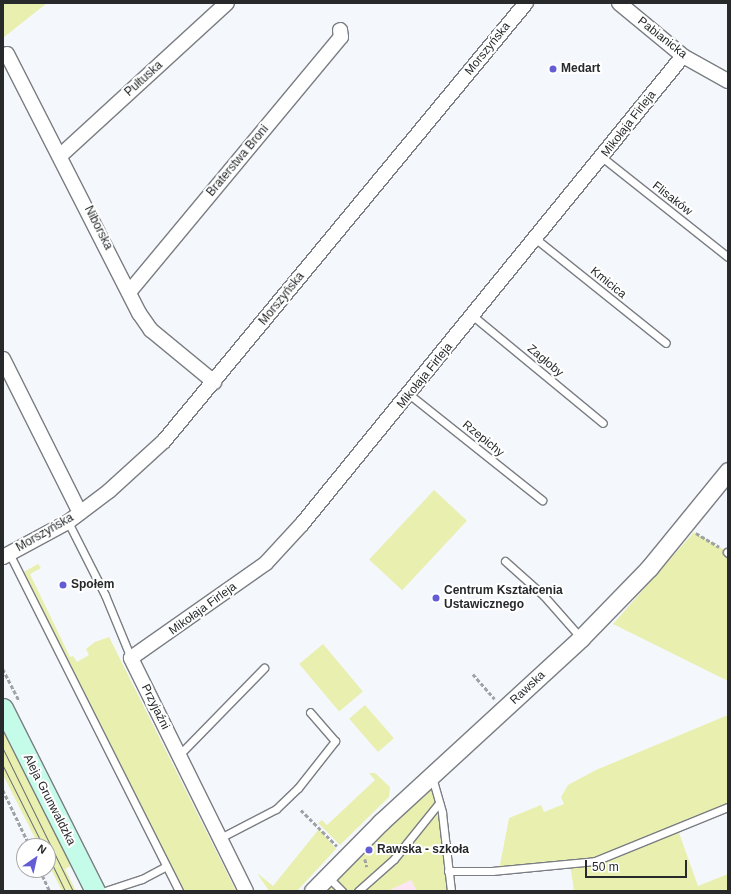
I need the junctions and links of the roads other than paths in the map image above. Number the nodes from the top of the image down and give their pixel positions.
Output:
1 (227, 3) edge
2 (526, 3) edge
3 (619, 3) edge
4 (340, 30) dead end
5 (7, 54) dead end
6 (683, 56) junction
7 (728, 81) edge
8 (61, 155) junction
9 (602, 158) junction
10 (536, 239) junction
11 (728, 257) edge
12 (130, 291) junction
13 (473, 316) junction
14 (666, 344) dead end
15 (3, 359) edge
16 (214, 382) junction
17 (410, 395) junction
18 (603, 423) dead end
19 (728, 471) edge
20 (542, 500) dead end
21 (80, 513) junction
22 (68, 522) junction
23 (6, 555) edge
24 (505, 561) dead end
25 (581, 638) junction
26 (131, 658) junction
27 (264, 668) dead end
28 (3, 708) edge
29 (310, 712) dead end
30 (179, 755) junction
31 (431, 775) junction
32 (440, 803) junction
33 (728, 808) edge
34 (220, 838) junction
35 (166, 866) junction
36 (448, 871) junction
37 (327, 876) junction
38 (95, 891) edge
39 (105, 891) edge
40 (179, 891) edge
41 (246, 891) edge
42 (313, 891) edge
43 (342, 891) edge
44 (358, 891) edge
45 (451, 891) edge

1 - 8 street, Pułtuska
2 - 16 street, Morszyńska
3 - 6 street, Pabianicka
4 - 12 street, Braterstwa Broni
5 - 8 street, Niborska
6 - 7 street, Pabianicka
6 - 9 street, Mikołaja Firleja
8 - 12 street, Niborska
9 - 10 street, Mikołaja Firleja
9 - 11 lane, Flisaków
10 - 13 street, Mikołaja Firleja
10 - 14 lane, Kmicica
12 - 16 street, Niborska
13 - 17 street, Mikołaja Firleja
13 - 18 lane, Zagłoby
15 - 21 street
16 - 21 street, Morszyńska
17 - 20 lane, Rzepichy
17 - 26 street, Mikołaja Firleja
19 - 25 street, Rawska
21 - 22 street, Morszyńska
22 - 23 street, Morszyńska
22 - 26 lane, Przyjaźni
23 - 35 lane
24 - 25 lane
25 - 31 street, Rawska
26 - 30 street, Przyjaźni
27 - 30 lane
28 - 38 main road, Aleja Grunwaldzka
29 - 34 lane
30 - 34 street, Przyjaźni
31 - 32 lane
31 - 37 street, Rawska
32 - 36 lane
32 - 44 lane
33 - 36 lane
34 - 41 street, Przyjaźni
35 - 39 lane
35 - 40 lane
36 - 45 lane
37 - 42 street, Rawska
37 - 43 lane

